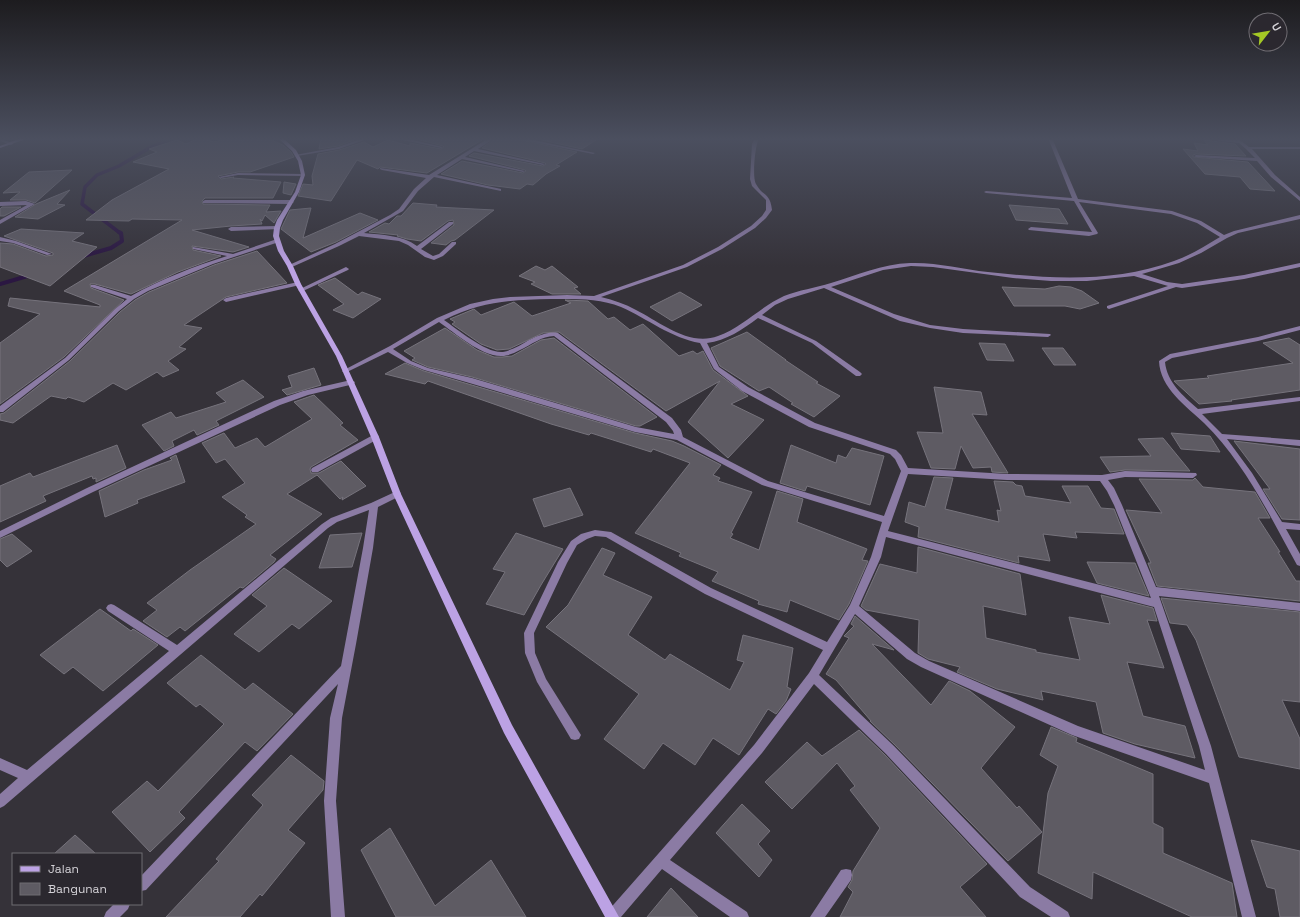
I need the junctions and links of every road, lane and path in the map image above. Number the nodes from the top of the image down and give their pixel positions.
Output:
1 (301, 181) edge
2 (426, 181) edge
3 (454, 181) edge
4 (753, 181) edge
5 (1068, 181) edge
6 (1280, 181) edge
7 (499, 190) dead end
8 (986, 192) dead end
9 (1075, 200) junction
10 (1300, 200) edge
11 (205, 202) dead end
12 (291, 202) junction
13 (0, 204) edge
14 (1300, 217) edge
15 (0, 222) edge
16 (451, 223) dead end
17 (277, 228) junction
18 (232, 229) dead end
19 (1031, 229) dead end
20 (359, 234) junction
21 (1223, 237) junction
22 (0, 239) edge
23 (277, 241) junction
24 (454, 243) dead end
25 (195, 248) dead end
26 (417, 249) junction
27 (49, 254) dead end
28 (233, 256) junction
29 (1300, 264) edge
30 (290, 266) junction
31 (346, 269) dead end
32 (1135, 274) junction
33 (94, 286) dead end
34 (825, 286) junction
35 (1174, 286) junction
36 (300, 287) junction
37 (596, 297) junction
38 (132, 298) junction
39 (226, 300) dead end
40 (1109, 307) dead end
41 (758, 316) junction
42 (439, 319) junction
43 (1300, 328) edge
44 (1048, 335) dead end
45 (703, 341) junction
46 (388, 349) junction
47 (345, 371) junction
48 (858, 374) dead end
49 (351, 382) junction
50 (1300, 398) edge
51 (0, 410) edge
52 (1195, 412) junction
53 (1220, 436) junction
54 (375, 437) junction
55 (679, 438) junction
56 (1300, 443) edge
57 (315, 470) dead end
58 (905, 471) junction
59 (1193, 475) dead end
60 (1102, 478) junction
61 (397, 494) junction
62 (374, 505) junction
63 (887, 520) junction
64 (1279, 525) junction
65 (1300, 527) edge
66 (883, 533) junction
67 (0, 535) edge
68 (1300, 562) edge
69 (1153, 591) junction
70 (1158, 604) junction
71 (854, 607) junction
72 (1300, 607) edge
73 (111, 608) dead end
74 (829, 648) junction
75 (177, 652) junction
76 (345, 668) junction
77 (813, 676) junction
78 (575, 735) dead end
79 (0, 764) edge
80 (28, 777) junction
81 (1214, 779) junction
82 (0, 802) edge
83 (661, 860) junction
84 (846, 875) dead end
85 (142, 884) edge
86 (122, 905) edge
87 (111, 917) edge
88 (338, 917) edge
89 (612, 917) edge
90 (742, 917) edge
91 (817, 917) edge
92 (1063, 917) edge
93 (1249, 917) edge

1 - 12 street
2 - 20 street
3 - 7 street
4 - 37 street
5 - 9 street
6 - 10 street
8 - 9 street
9 - 19 street
9 - 21 street
11 - 12 street
12 - 17 street
13 - 15 street
14 - 21 street
16 - 26 street
17 - 18 street
17 - 23 street
20 - 26 street
20 - 30 street
21 - 32 street
22 - 27 street
23 - 28 street
23 - 30 street
24 - 26 street
25 - 28 street
28 - 38 street
29 - 35 street
30 - 36 street
31 - 36 street
32 - 34 street
32 - 35 street
33 - 38 street
34 - 41 street
34 - 44 street
35 - 40 street
36 - 39 street
36 - 47 street
37 - 42 street
37 - 45 street
38 - 51 street
41 - 45 street
41 - 48 street
42 - 46 street
42 - 55 street
43 - 52 street
45 - 58 street
46 - 47 street
46 - 55 street
47 - 49 street
49 - 54 street
49 - 67 street
50 - 52 street
52 - 53 street
53 - 56 street
53 - 64 street
54 - 57 street
54 - 61 street
55 - 63 street
58 - 60 street
58 - 63 street
59 - 60 street
60 - 69 street
61 - 62 street
61 - 89 street
62 - 75 street
62 - 76 street
63 - 66 street
64 - 65 street
64 - 68 street
66 - 70 street
66 - 71 street
69 - 70 street
69 - 72 street
70 - 81 street
71 - 74 street
71 - 81 street
73 - 75 street
74 - 77 street
74 - 78 street
75 - 80 street
76 - 85 street
76 - 88 street
77 - 83 street
77 - 92 street
79 - 80 street
80 - 82 street
81 - 93 street
83 - 89 street
83 - 90 street
84 - 91 street
86 - 87 street

